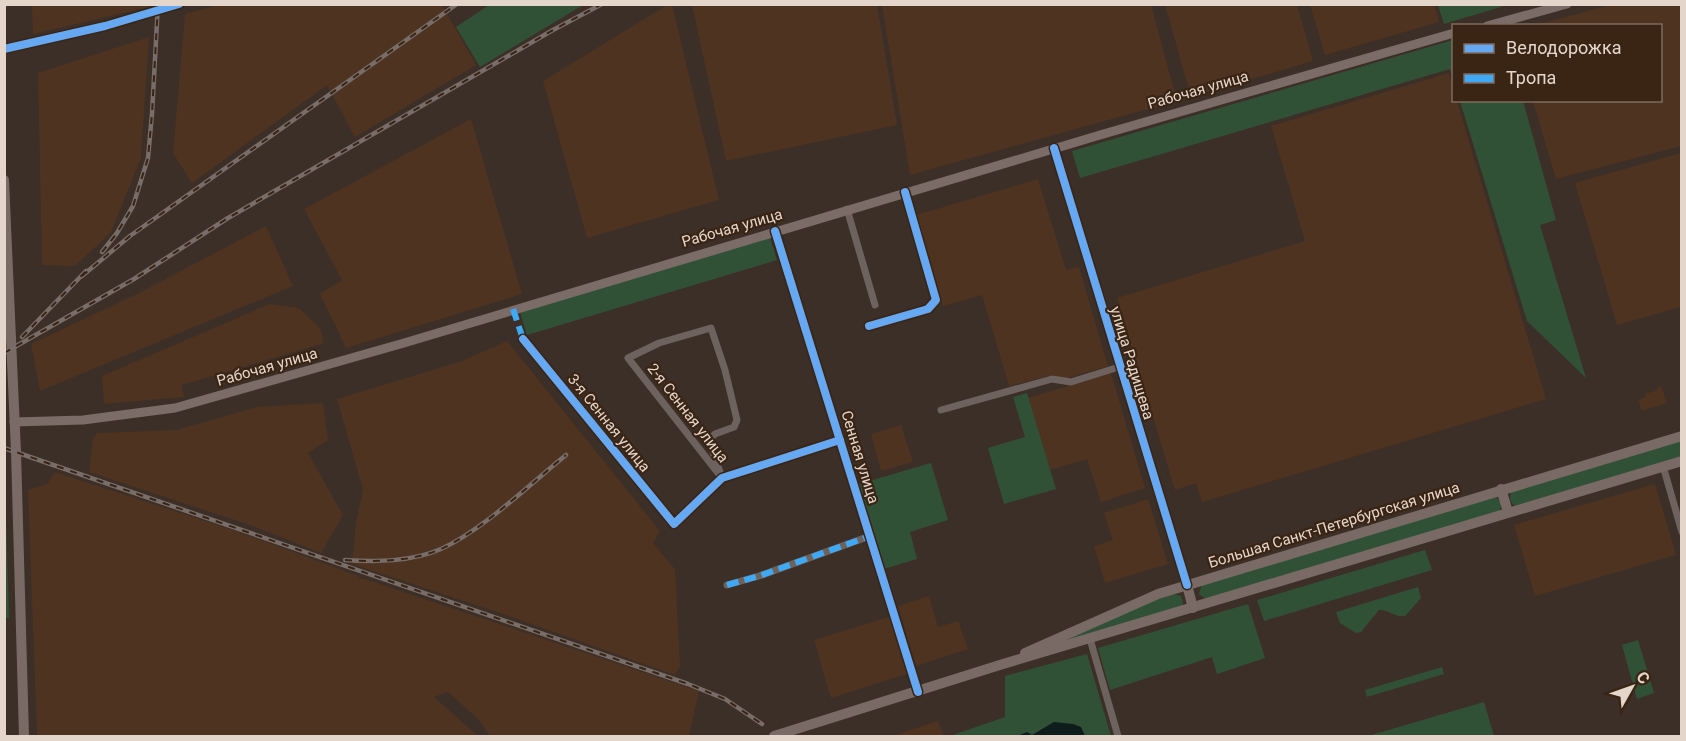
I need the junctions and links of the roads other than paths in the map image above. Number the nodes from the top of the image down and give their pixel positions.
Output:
1 (179, 4) edge
2 (1567, 4) edge
3 (1494, 24) edge
4 (1452, 34) edge
5 (4, 49) edge
6 (1054, 148) junction
7 (4, 180) edge
8 (905, 192) junction
9 (847, 210) junction
10 (775, 231) junction
11 (875, 305) dead end
12 (869, 326) dead end
13 (523, 339) dead end
14 (1119, 367) junction
15 (941, 410) dead end
16 (14, 422) junction
17 (1682, 436) edge
18 (840, 440) junction
19 (1682, 461) edge
20 (1663, 466) junction
21 (722, 478) junction
22 (1501, 489) junction
23 (1508, 512) junction
24 (1681, 528) edge
25 (870, 536) junction
26 (727, 585) dead end
27 (1187, 585) junction
28 (1193, 608) junction
29 (1090, 639) junction
30 (1003, 664) junction
31 (918, 692) junction
32 (24, 736) edge
33 (774, 736) edge
34 (1118, 736) edge

1 - 5 street
2 - 3 main road
4 - 6 main road, Рабочая улица
6 - 8 main road, Рабочая улица
6 - 14 street, улица Радищева
7 - 16 main road
8 - 9 main road, Рабочая улица
8 - 12 street
9 - 10 main road, Рабочая улица
9 - 11 street
10 - 16 main road, Рабочая улица
10 - 18 street, Сенная улица
13 - 21 street, 3-я Сенная улица
14 - 15 street
14 - 27 street, улица Радищева
16 - 32 main road
17 - 22 main road, Большая Санкт-Петербургская улица
18 - 21 street
18 - 25 street, Сенная улица
19 - 20 main road, Большая Санкт-Петербургская улица
20 - 23 main road, Большая Санкт-Петербургская улица
20 - 24 street
21 - 21 street, 2-я Сенная улица
22 - 23 main road
22 - 27 main road, Большая Санкт-Петербургская улица
23 - 28 main road, Большая Санкт-Петербургская улица
25 - 26 street
25 - 31 street, Сенная улица
27 - 28 main road
27 - 30 main road, Большая Санкт-Петербургская улица
28 - 29 main road, Большая Санкт-Петербургская улица
29 - 30 main road, Большая Санкт-Петербургская улица
29 - 34 street
30 - 31 main road, Большая Санкт-Петербургская улица
31 - 33 main road, Большая Санкт-Петербургская улица

